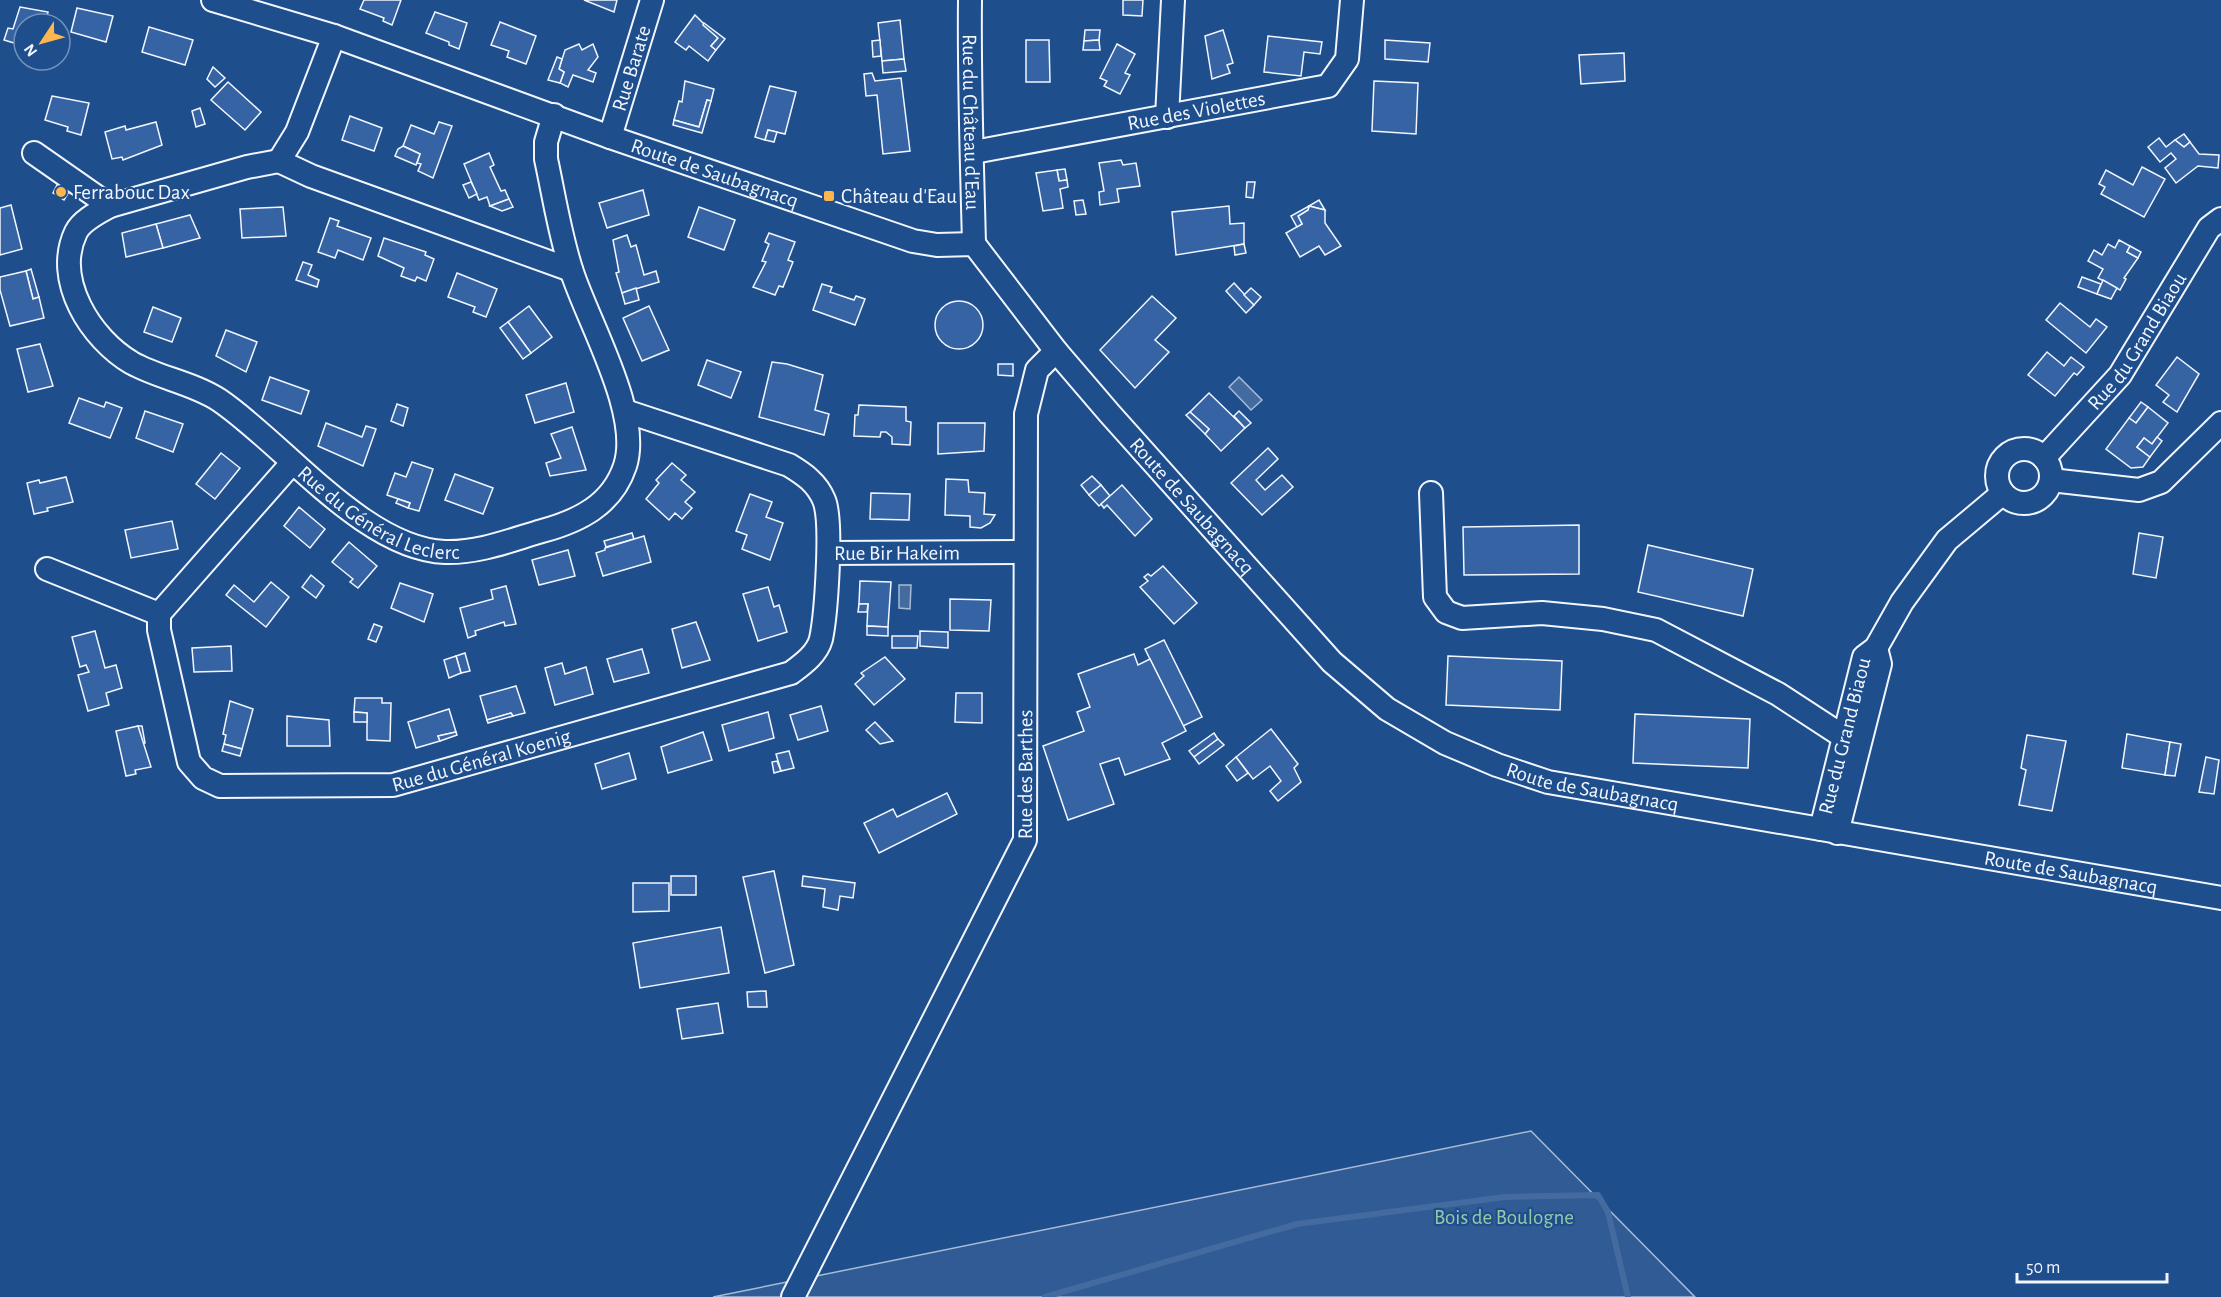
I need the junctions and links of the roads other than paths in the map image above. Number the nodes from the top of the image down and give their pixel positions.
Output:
1 (213, 0) edge
2 (652, 0) edge
3 (970, 0) edge
4 (1173, 0) edge
5 (1352, 0) edge
6 (334, 36) junction
7 (554, 115) junction
8 (1167, 117) junction
9 (610, 137) junction
10 (974, 152) junction
11 (34, 153) dead end
12 (279, 161) junction
13 (110, 206) junction
14 (2221, 219) edge
15 (974, 244) junction
16 (571, 270) junction
17 (1056, 351) junction
18 (625, 411) junction
19 (2221, 423) edge
20 (2044, 458) junction
21 (292, 463) junction
22 (2051, 480) junction
23 (1431, 493) dead end
24 (2003, 493) junction
25 (1024, 552) junction
26 (829, 553) junction
27 (47, 569) dead end
28 (159, 614) junction
29 (1876, 648) junction
30 (1844, 737) junction
31 (1829, 831) junction
32 (2221, 898) edge
33 (793, 1297) edge

1 - 6 street, Route de Saubagnacq
2 - 9 street, Rue Barate
3 - 10 street, Rue du Château d'Eau
4 - 8 street
5 - 8 street, Rue des Violettes
6 - 7 street, Route de Saubagnacq
6 - 12 street
7 - 9 street, Route de Saubagnacq
7 - 16 street, Rue du Général Leclerc
8 - 10 street, Rue des Violettes
9 - 15 street, Route de Saubagnacq
10 - 15 street, Rue du Château d'Eau
11 - 13 street
12 - 13 street, Rue du Général Leclerc
12 - 16 street
13 - 21 street, Rue du Général Leclerc
14 - 20 street, Rue du Grand Biaou
15 - 17 street, Route de Saubagnacq
16 - 18 street, Rue du Général Leclerc
17 - 25 street, Rue des Barthes
17 - 31 street, Route de Saubagnacq
18 - 21 street, Rue du Général Leclerc
18 - 26 street, Rue Bir Hakeim
19 - 22 street
20 - 22 street
20 - 24 street
21 - 28 street
22 - 24 street
23 - 30 street
24 - 29 street, Rue du Grand Biaou
25 - 26 street, Rue Bir Hakeim
25 - 33 street, Rue des Barthes
26 - 28 street, Rue du Général Koenig
27 - 28 street
29 - 30 street, Rue du Grand Biaou
29 - 31 street, Rue du Grand Biaou
30 - 31 street, Rue du Grand Biaou
31 - 32 street, Route de Saubagnacq

